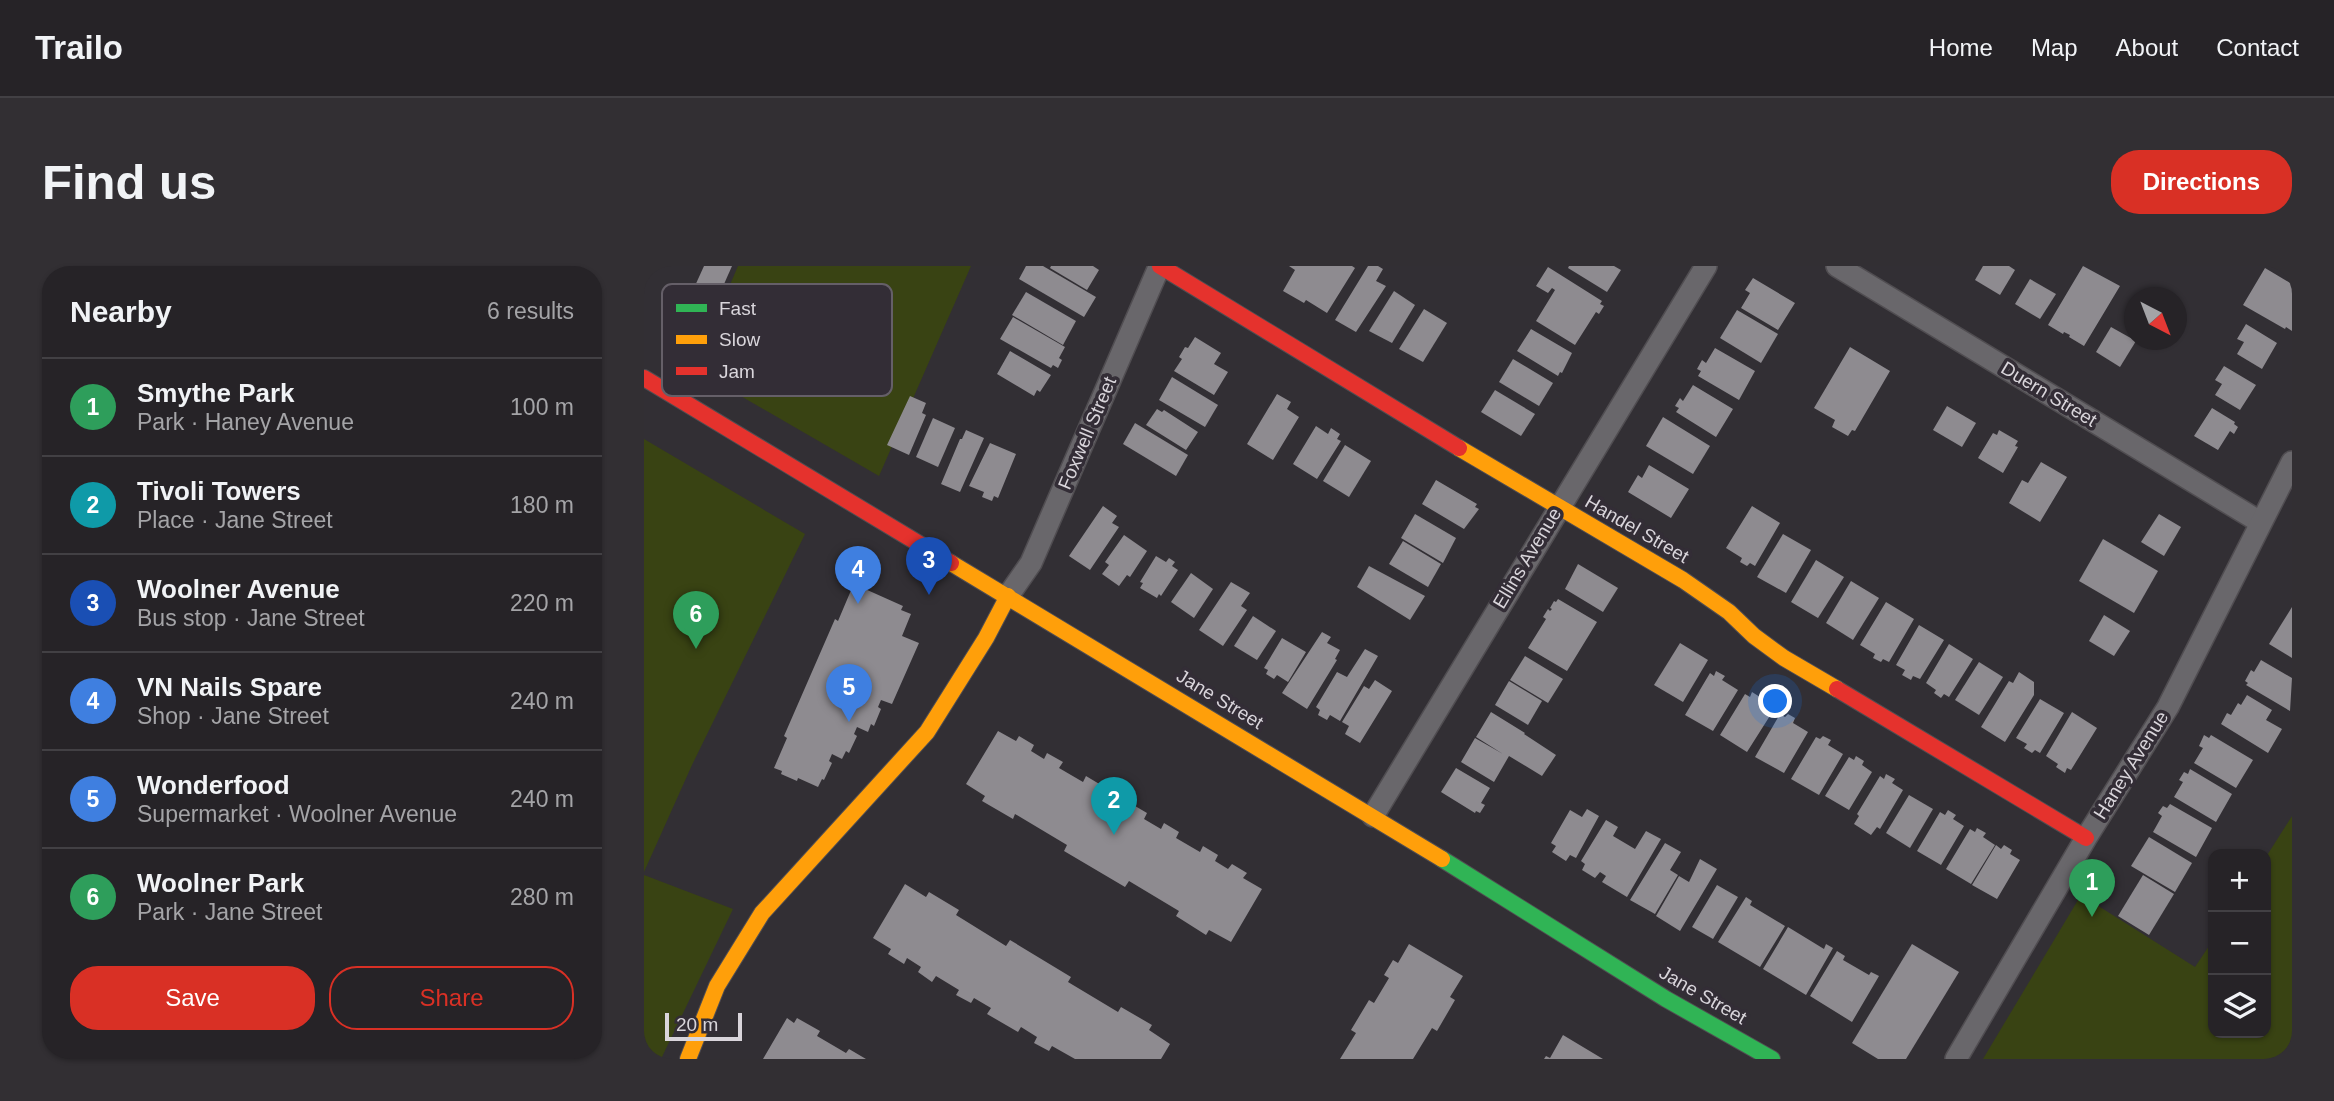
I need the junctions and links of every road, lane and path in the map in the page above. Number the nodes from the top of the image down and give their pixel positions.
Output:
1 (1159, 266) edge
2 (1706, 266) edge
3 (1837, 266) edge
4 (644, 378) edge
5 (662, 389) edge
6 (674, 396) edge
7 (2292, 462) edge
8 (1558, 508) junction
9 (2260, 522) junction
10 (1008, 596) junction
11 (1373, 816) junction
12 (2086, 838) junction
13 (688, 1059) edge
14 (1772, 1059) edge
15 (1956, 1059) edge

1 - 8 street, Handel Street
1 - 10 street, Foxwell Street
2 - 8 street, Ellins Avenue
3 - 9 street, Duern Street
4 - 5 street, Jane Street
6 - 10 street, Jane Street
7 - 9 street, Haney Avenue
8 - 11 street, Ellins Avenue
8 - 12 street, Handel Street
9 - 12 street, Haney Avenue
10 - 11 street, Jane Street
10 - 13 street
11 - 14 street, Jane Street
12 - 15 street, Haney Avenue

